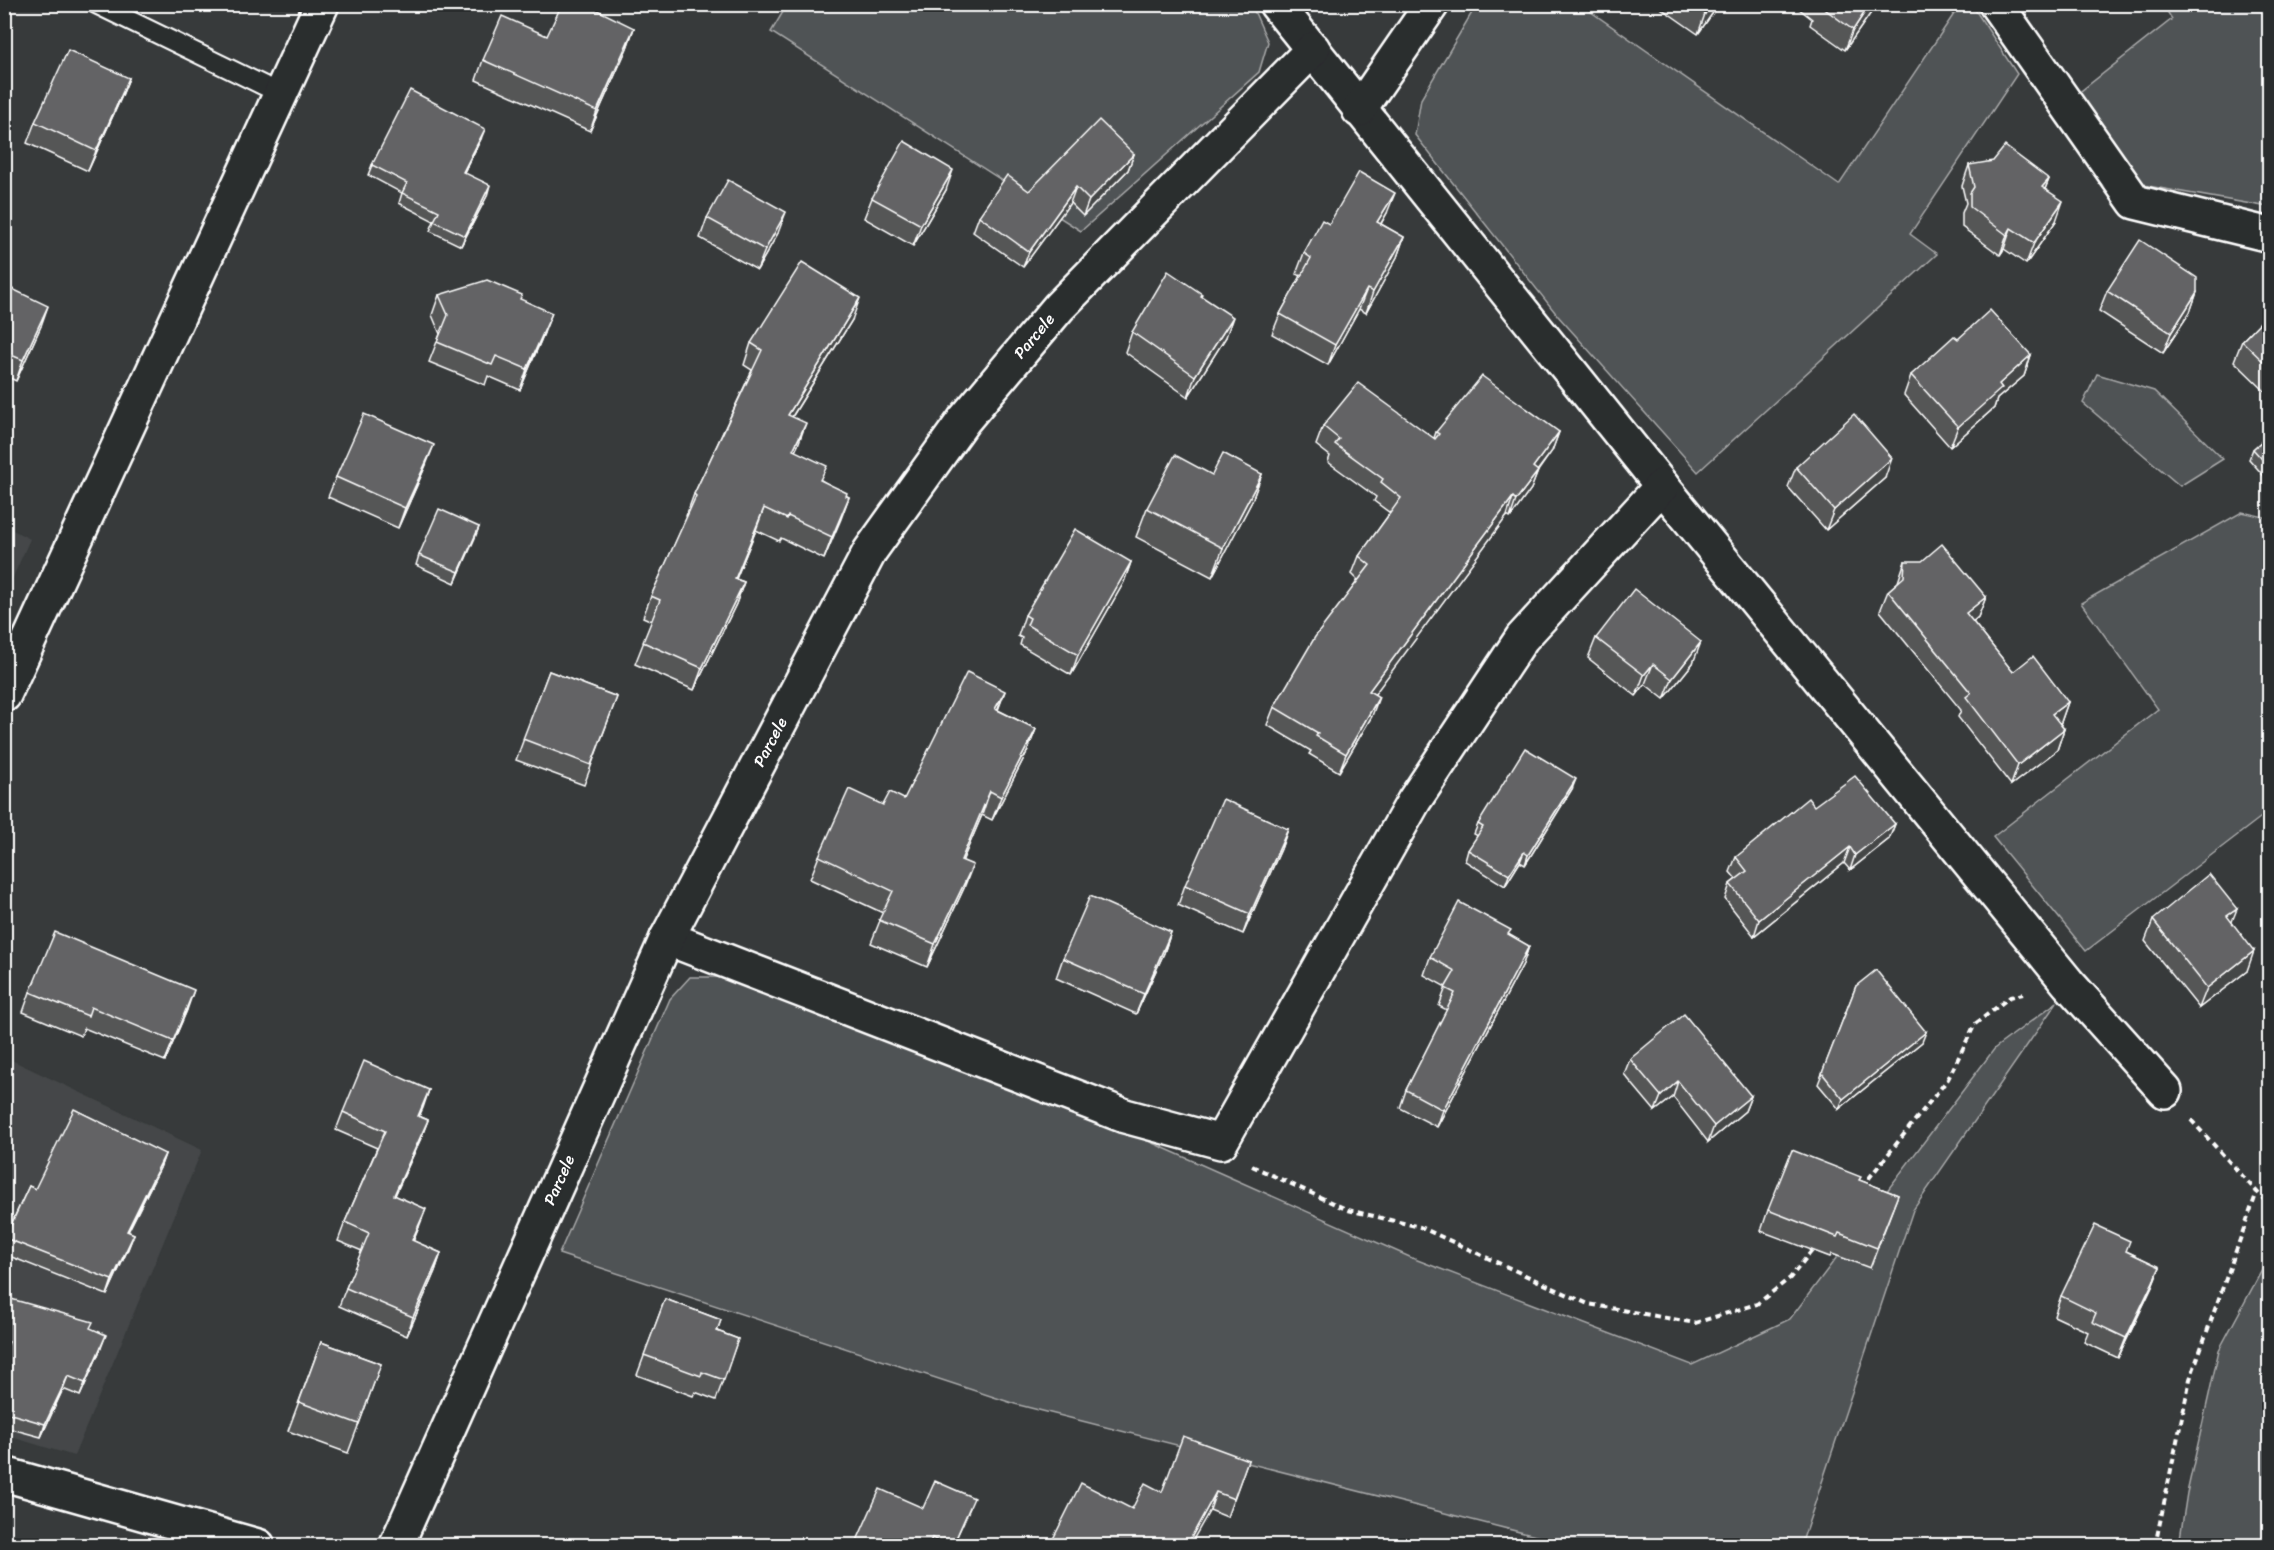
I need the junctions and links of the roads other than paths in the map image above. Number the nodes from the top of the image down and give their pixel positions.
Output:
1 (96, 4) edge
2 (322, 4) edge
3 (1276, 4) edge
4 (1432, 4) edge
5 (1996, 4) edge
6 (1313, 49) junction
7 (281, 94) junction
8 (1359, 110) junction
9 (2270, 235) edge
10 (1662, 486) junction
11 (4, 695) edge
12 (667, 938) junction
13 (2165, 1091) road end
14 (4, 1474) edge
15 (258, 1545) edge
16 (396, 1545) edge

1 - 7 lane
2 - 7 street
3 - 6 street
4 - 8 street
5 - 9 street
6 - 8 street
6 - 12 street, Parcele
7 - 11 street
8 - 10 street
10 - 12 street
10 - 13 street
12 - 16 street, Parcele
14 - 15 street

